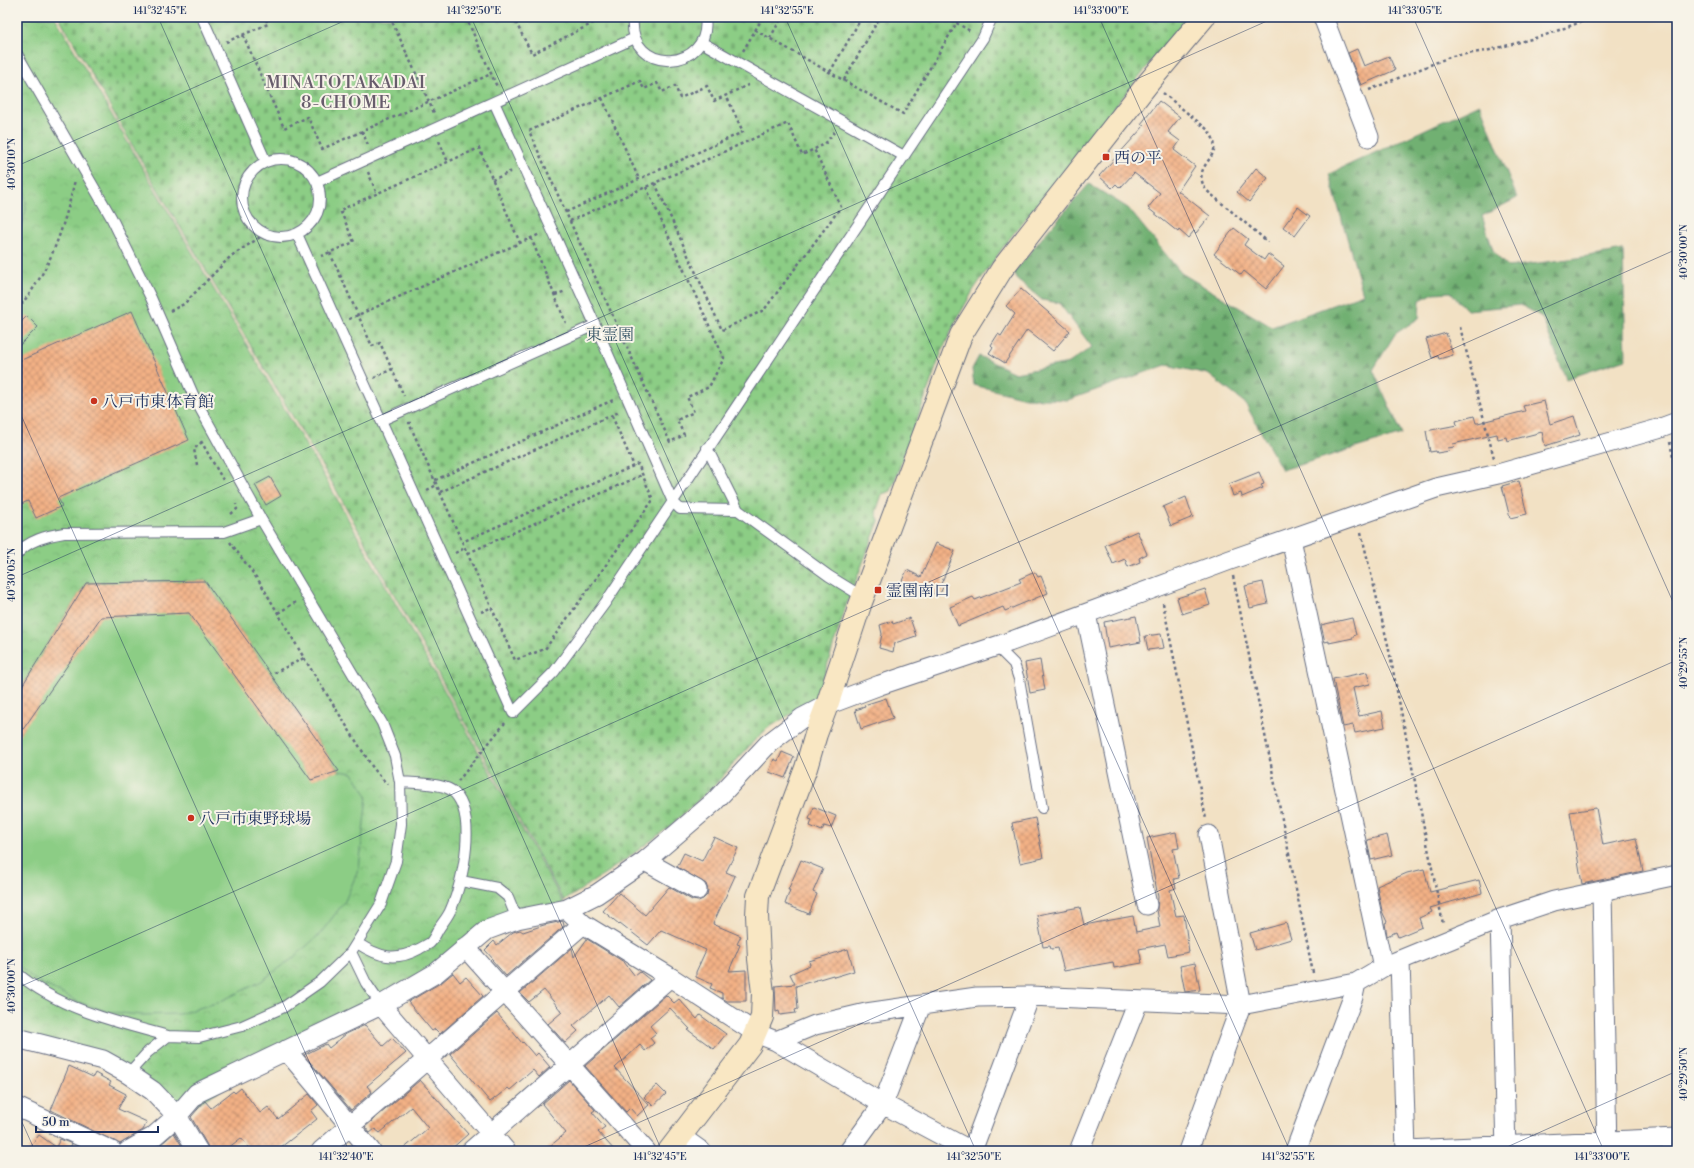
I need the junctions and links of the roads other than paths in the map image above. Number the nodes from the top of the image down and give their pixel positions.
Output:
1 (202, 17) edge
2 (633, 17) edge
3 (705, 17) edge
4 (992, 17) edge
5 (1204, 17) edge
6 (1323, 17) edge
7 (635, 38) junction
8 (701, 42) junction
9 (17, 54) edge
10 (498, 100) junction
11 (1369, 137) dead end
12 (904, 156) junction
13 (266, 162) junction
14 (317, 182) junction
15 (297, 234) junction
16 (595, 324) junction
17 (382, 420) junction
18 (1672, 424) edge
19 (707, 448) junction
20 (673, 502) junction
21 (738, 510) junction
22 (261, 519) junction
23 (1291, 539) junction
24 (17, 554) edge
25 (863, 597) junction
26 (1086, 614) junction
27 (997, 647) junction
28 (827, 705) junction
29 (400, 782) junction
30 (1042, 808) dead end
31 (1209, 835) road end
32 (645, 861) junction
33 (1677, 875) edge
34 (461, 881) junction
35 (697, 890) dead end
36 (1602, 891) junction
37 (1147, 905) dead end
38 (567, 909) junction
39 (517, 919) junction
40 (1500, 919) junction
41 (583, 924) junction
42 (357, 943) junction
43 (465, 947) junction
44 (351, 952) junction
45 (1392, 964) junction
46 (17, 973) edge
47 (670, 977) junction
48 (1356, 983) junction
49 (503, 992) junction
50 (1030, 996) junction
51 (1138, 1002) junction
52 (381, 1005) junction
53 (920, 1005) junction
54 (1240, 1005) junction
55 (168, 1036) junction
56 (766, 1037) junction
57 (17, 1038) edge
58 (286, 1050) junction
59 (428, 1059) junction
60 (569, 1066) junction
61 (128, 1074) junction
62 (883, 1104) junction
63 (17, 1107) edge
64 (177, 1116) junction
65 (350, 1126) junction
66 (491, 1134) junction
67 (1677, 1138) edge
68 (675, 1144) edge
69 (1607, 1146) edge
70 (1506, 1148) edge
71 (1450, 1149) edge
72 (1406, 1150) edge
73 (112, 1151) edge
74 (128, 1151) edge
75 (198, 1151) edge
76 (321, 1151) edge
77 (371, 1151) edge
78 (471, 1151) edge
79 (506, 1151) edge
80 (646, 1151) edge
81 (701, 1151) edge
82 (849, 1151) edge
83 (971, 1151) edge
84 (1079, 1151) edge
85 (1188, 1151) edge
86 (1295, 1151) edge

1 - 13 lane
2 - 7 lane
3 - 8 lane
4 - 12 lane
5 - 25 street
6 - 11 street
7 - 8 lane
7 - 10 lane
8 - 12 lane
9 - 22 lane
10 - 14 lane
10 - 16 lane
12 - 19 lane
13 - 14 lane
13 - 15 lane
14 - 15 lane
15 - 17 lane
16 - 17 lane
16 - 20 lane
17 - 20 lane
18 - 23 street
19 - 20 lane
19 - 21 lane
20 - 21 lane
21 - 25 lane
22 - 24 lane
22 - 29 lane
23 - 26 street
23 - 45 street
25 - 28 street
26 - 27 street
26 - 37 street
27 - 28 street
27 - 30 lane
28 - 32 street
28 - 56 street
29 - 34 lane
29 - 42 lane
31 - 54 street
32 - 35 street
32 - 38 street
33 - 36 street
34 - 39 lane
34 - 42 lane
36 - 40 street
36 - 69 street
38 - 39 street
38 - 41 street
39 - 43 street
40 - 45 street
40 - 70 street
41 - 47 street
41 - 49 street
42 - 44 lane
43 - 49 street
43 - 52 street
44 - 52 lane
44 - 55 lane
45 - 48 street
45 - 72 street
46 - 55 lane
47 - 56 street
47 - 60 street
48 - 54 street
48 - 86 street
49 - 59 street
49 - 60 street
50 - 51 street
50 - 53 street
50 - 83 street
51 - 54 street
51 - 84 street
52 - 58 street
52 - 59 street
53 - 56 street
53 - 62 street
54 - 85 street
55 - 61 lane
56 - 62 street
56 - 68 street
57 - 61 street
58 - 64 street
58 - 65 street
59 - 65 street
59 - 66 street
60 - 66 street
60 - 80 street
61 - 64 street
62 - 82 street
62 - 83 street
63 - 73 street
64 - 74 street
64 - 75 street
65 - 76 street
65 - 77 street
66 - 78 street
66 - 79 street
67 - 69 street
68 - 81 street
69 - 70 street
70 - 71 street
71 - 72 street

